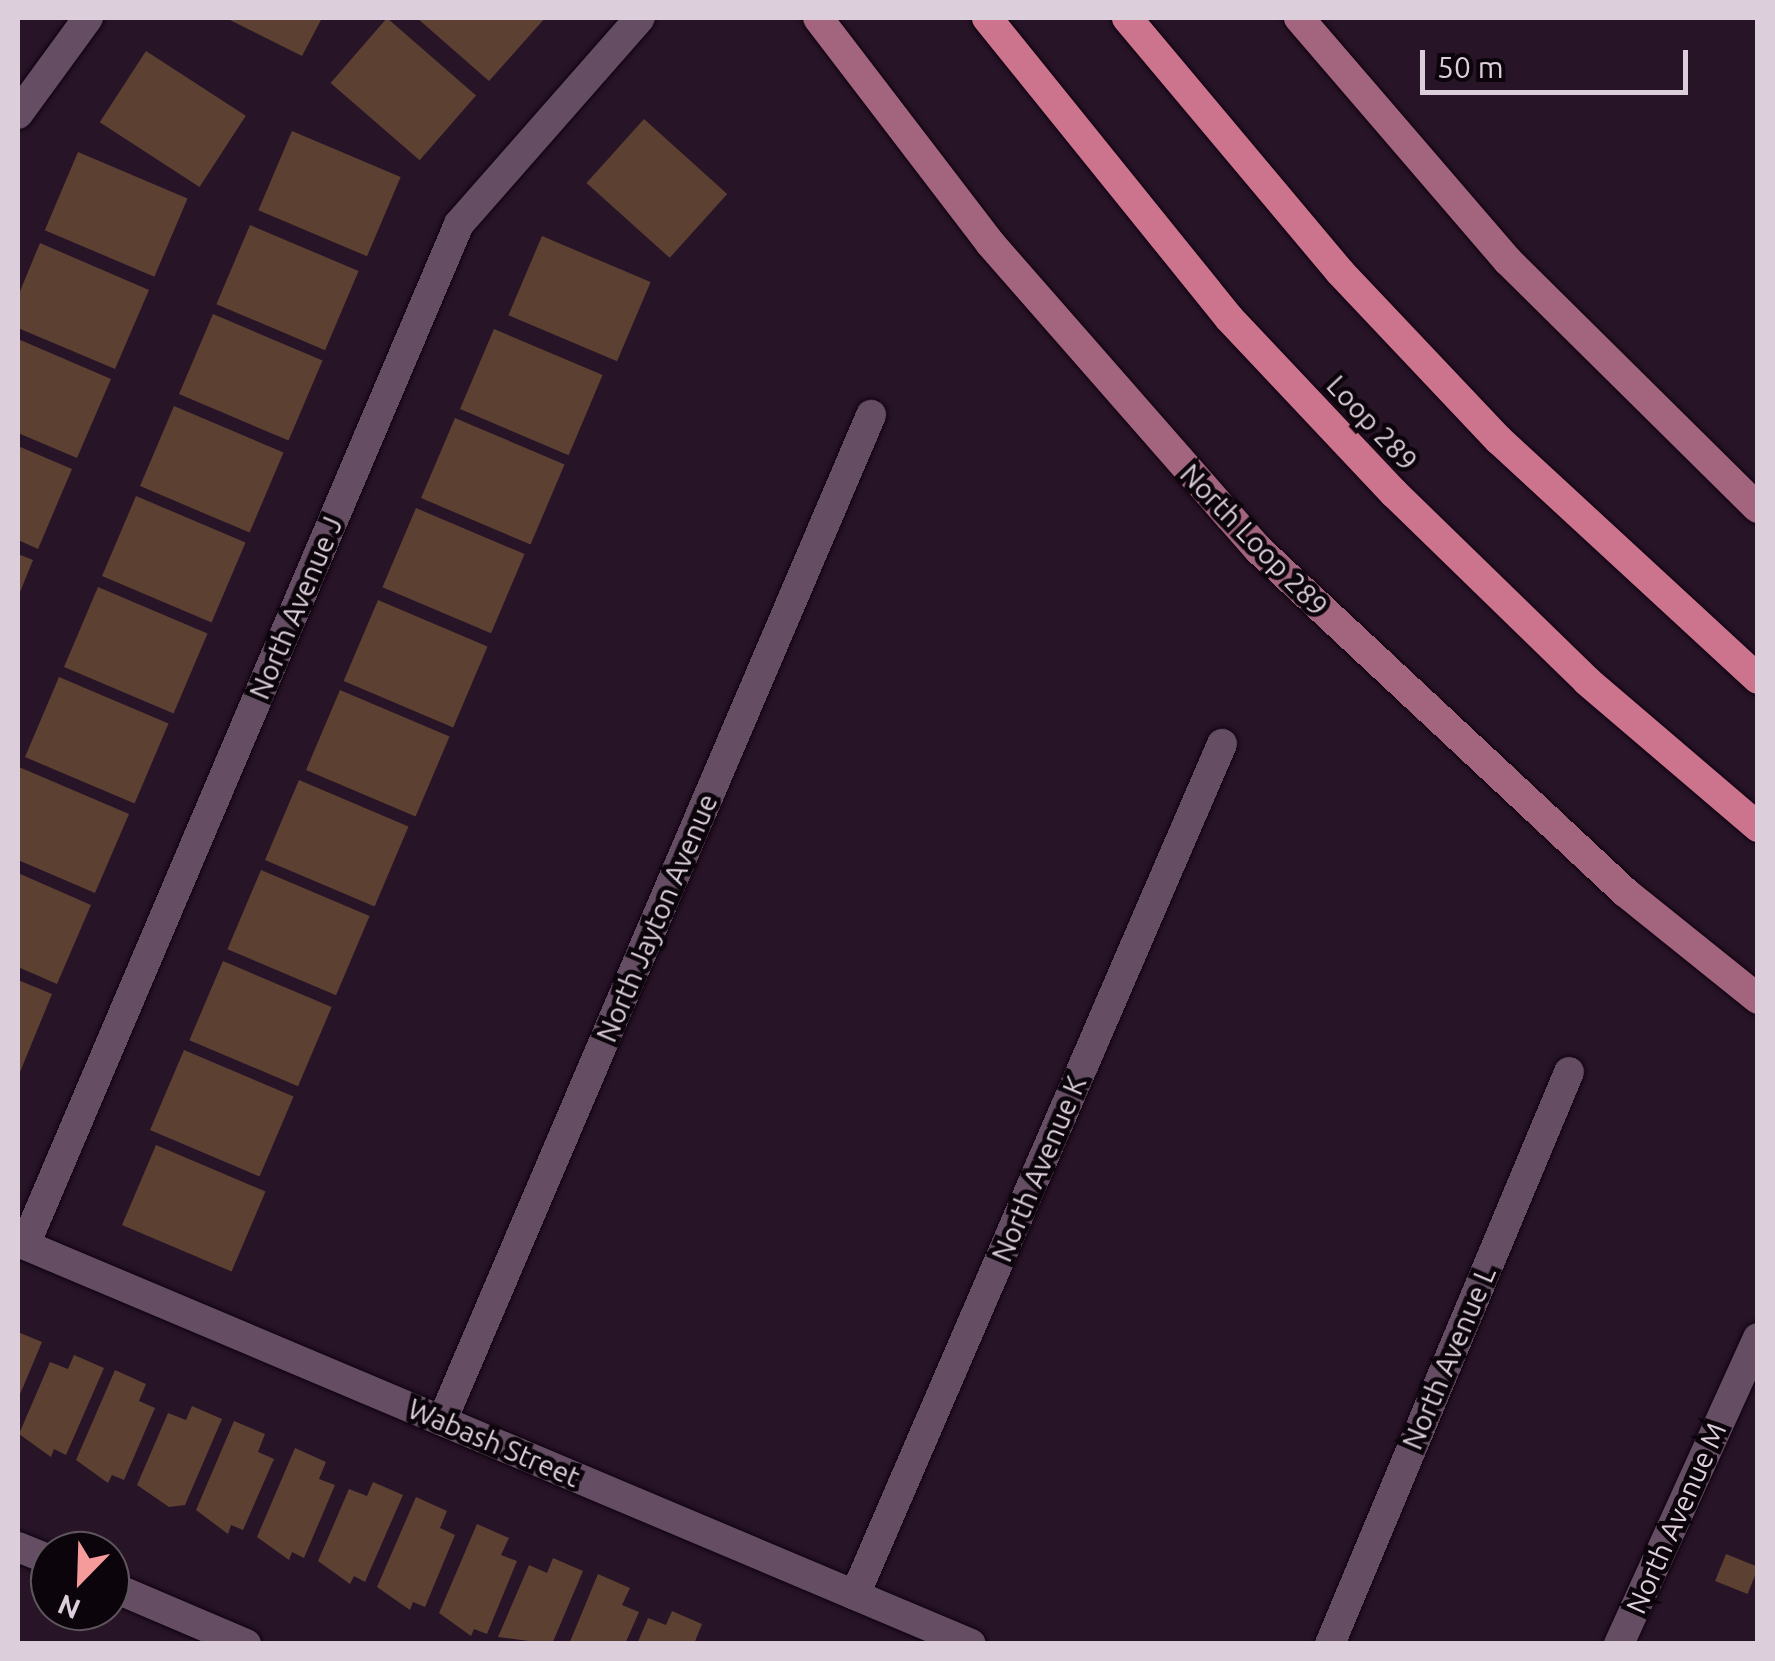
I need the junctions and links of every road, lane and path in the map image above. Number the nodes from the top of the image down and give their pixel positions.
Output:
1 (88, 18) edge
2 (818, 18) edge
3 (987, 18) edge
4 (1127, 18) edge
5 (1299, 18) edge
6 (642, 19) edge
7 (18, 114) edge
8 (871, 415) dead end
9 (1758, 508) edge
10 (1758, 679) edge
11 (1222, 744) dead end
12 (1758, 828) edge
13 (1758, 999) edge
14 (1569, 1072) dead end
15 (21, 1243) edge
16 (1758, 1338) edge
17 (442, 1421) junction
18 (130, 1595) edge
19 (855, 1595) junction
20 (246, 1644) edge
21 (971, 1644) edge
22 (1330, 1644) edge
23 (1619, 1644) edge

1 - 7 street
2 - 13 main road, North Loop 289
3 - 12 highway, Loop 289
4 - 10 highway
5 - 9 main road
6 - 15 street, North Avenue J
8 - 17 street, North Jayton Avenue
11 - 19 street, North Avenue K
14 - 22 street, North Avenue L
15 - 17 street, Wabash Street
16 - 23 street, North Avenue M
17 - 19 street, Wabash Street
18 - 20 street
19 - 21 street, Wabash Street

